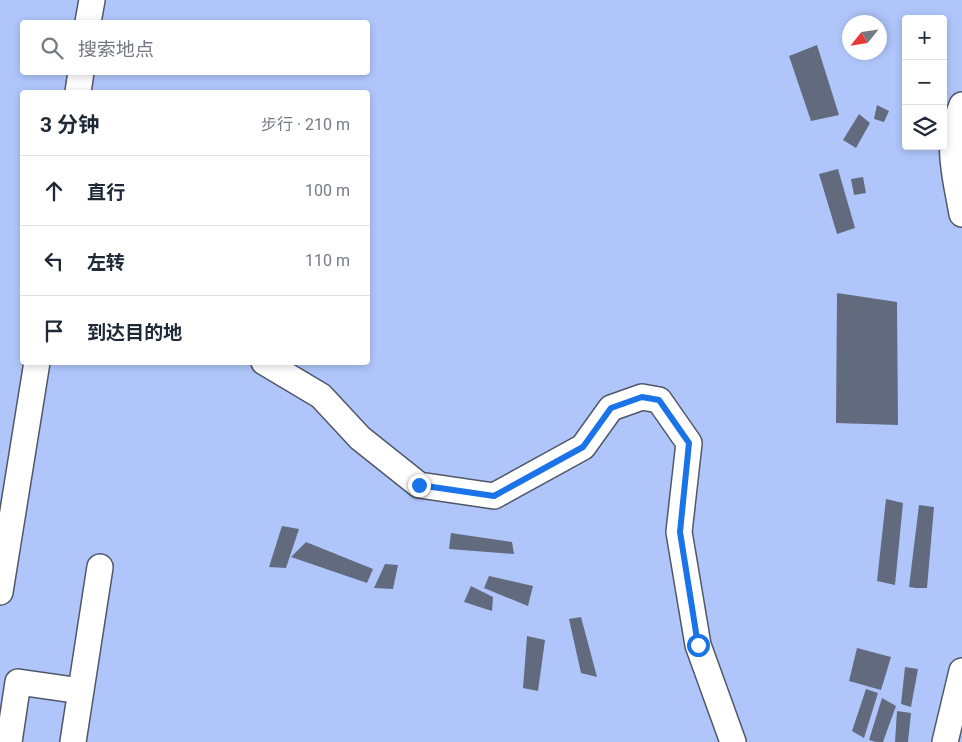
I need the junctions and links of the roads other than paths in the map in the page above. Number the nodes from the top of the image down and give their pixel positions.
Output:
1 (92, 0) edge
2 (88, 20) edge
3 (81, 75) edge
4 (78, 90) edge
5 (962, 106) edge
6 (962, 214) edge
7 (37, 365) edge
8 (269, 365) edge
9 (100, 567) dead end
10 (0, 592) edge
11 (962, 671) edge
12 (81, 691) junction
13 (9, 742) edge
14 (73, 742) edge
15 (733, 742) edge
16 (945, 742) edge

1 - 2 street
3 - 4 street
5 - 6 street
7 - 10 street
8 - 15 street
9 - 12 street
11 - 16 street
12 - 13 street
12 - 14 street

